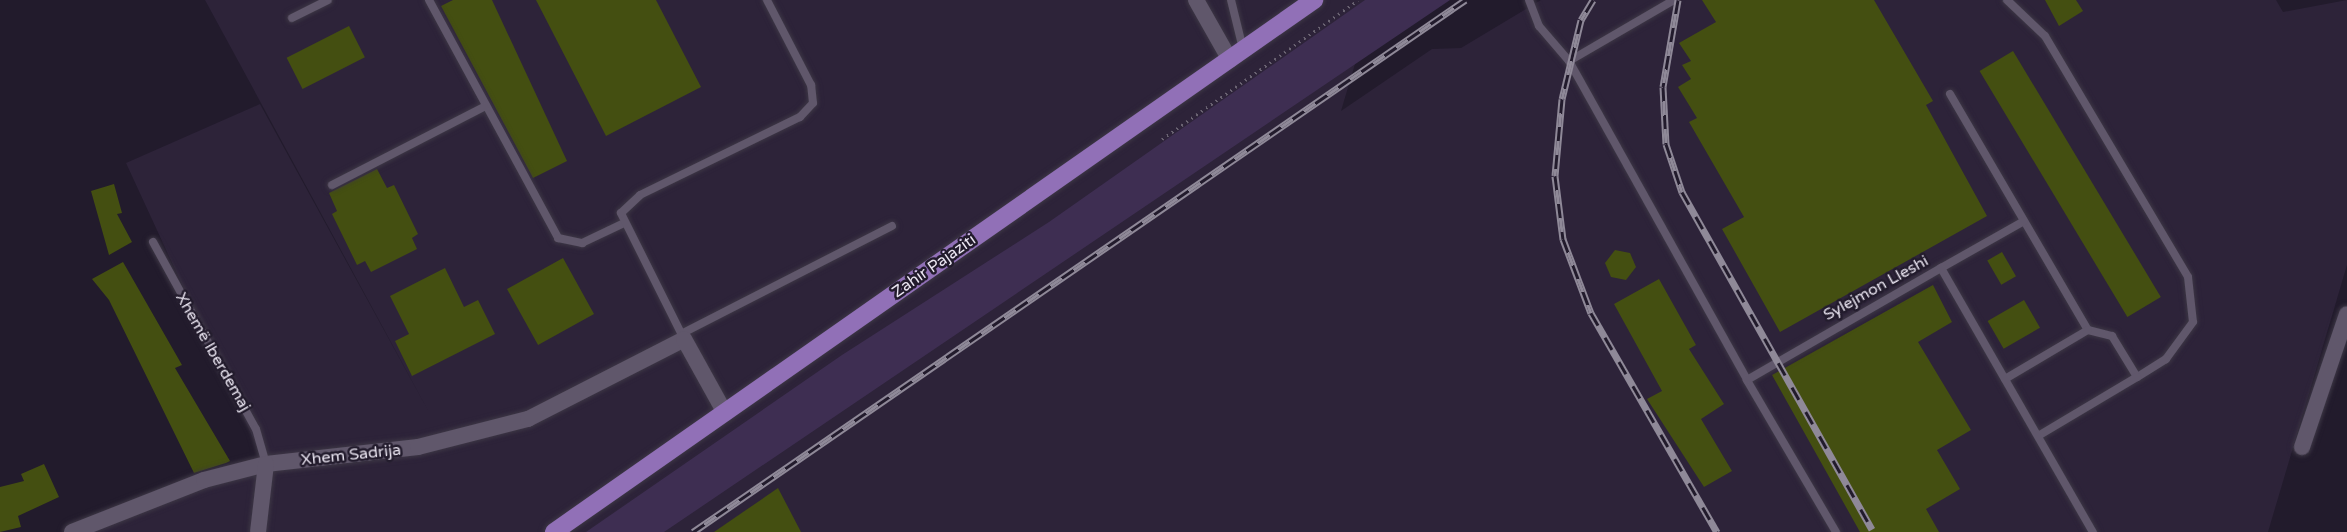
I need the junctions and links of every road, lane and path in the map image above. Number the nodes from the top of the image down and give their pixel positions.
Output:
1 (328, 0) edge
2 (429, 0) edge
3 (767, 0) edge
4 (1196, 0) edge
5 (1231, 0) edge
6 (1314, 0) edge
7 (1358, 0) edge
8 (1529, 0) edge
9 (1674, 0) edge
10 (2007, 0) edge
11 (292, 18) dead end
12 (1236, 55) junction
13 (1569, 61) junction
14 (1950, 94) dead end
15 (484, 107) junction
16 (1162, 140) dead end
17 (332, 185) dead end
18 (2024, 221) junction
19 (622, 224) junction
20 (892, 226) dead end
21 (153, 242) dead end
22 (1941, 268) junction
23 (2347, 315) edge
24 (2088, 330) junction
25 (682, 336) junction
26 (2137, 377) junction
27 (2005, 379) junction
28 (1747, 380) junction
29 (725, 413) junction
30 (2038, 436) junction
31 (2302, 447) dead end
32 (266, 464) junction
33 (72, 532) edge
34 (258, 532) edge
35 (554, 532) edge
36 (1836, 532) edge
37 (2093, 532) edge

1 - 11 lane
2 - 15 lane
3 - 19 lane
4 - 12 street
5 - 12 lane
6 - 12 main road, Zahir Pajaziti
7 - 16 path
8 - 13 lane
9 - 13 lane
10 - 26 lane
12 - 29 main road, Zahir Pajaziti
13 - 28 lane
14 - 18 lane
15 - 17 lane
15 - 19 lane
18 - 22 lane
18 - 24 lane
19 - 25 lane
20 - 25 lane
21 - 32 lane, Xhemë Iberdemaj
22 - 27 lane, Sylejmon Lleshi
22 - 28 lane, Sylejmon Lleshi
23 - 31 street
24 - 26 lane
24 - 27 lane
25 - 29 street
25 - 32 street, Xhem Sadrija
26 - 30 lane
27 - 30 lane, Sylejmon Lleshi
28 - 36 lane
29 - 35 main road, Zahir Pajaziti
30 - 37 lane, Sylejmon Lleshi
32 - 33 street
32 - 34 street, Xhemë Iberdemaj

